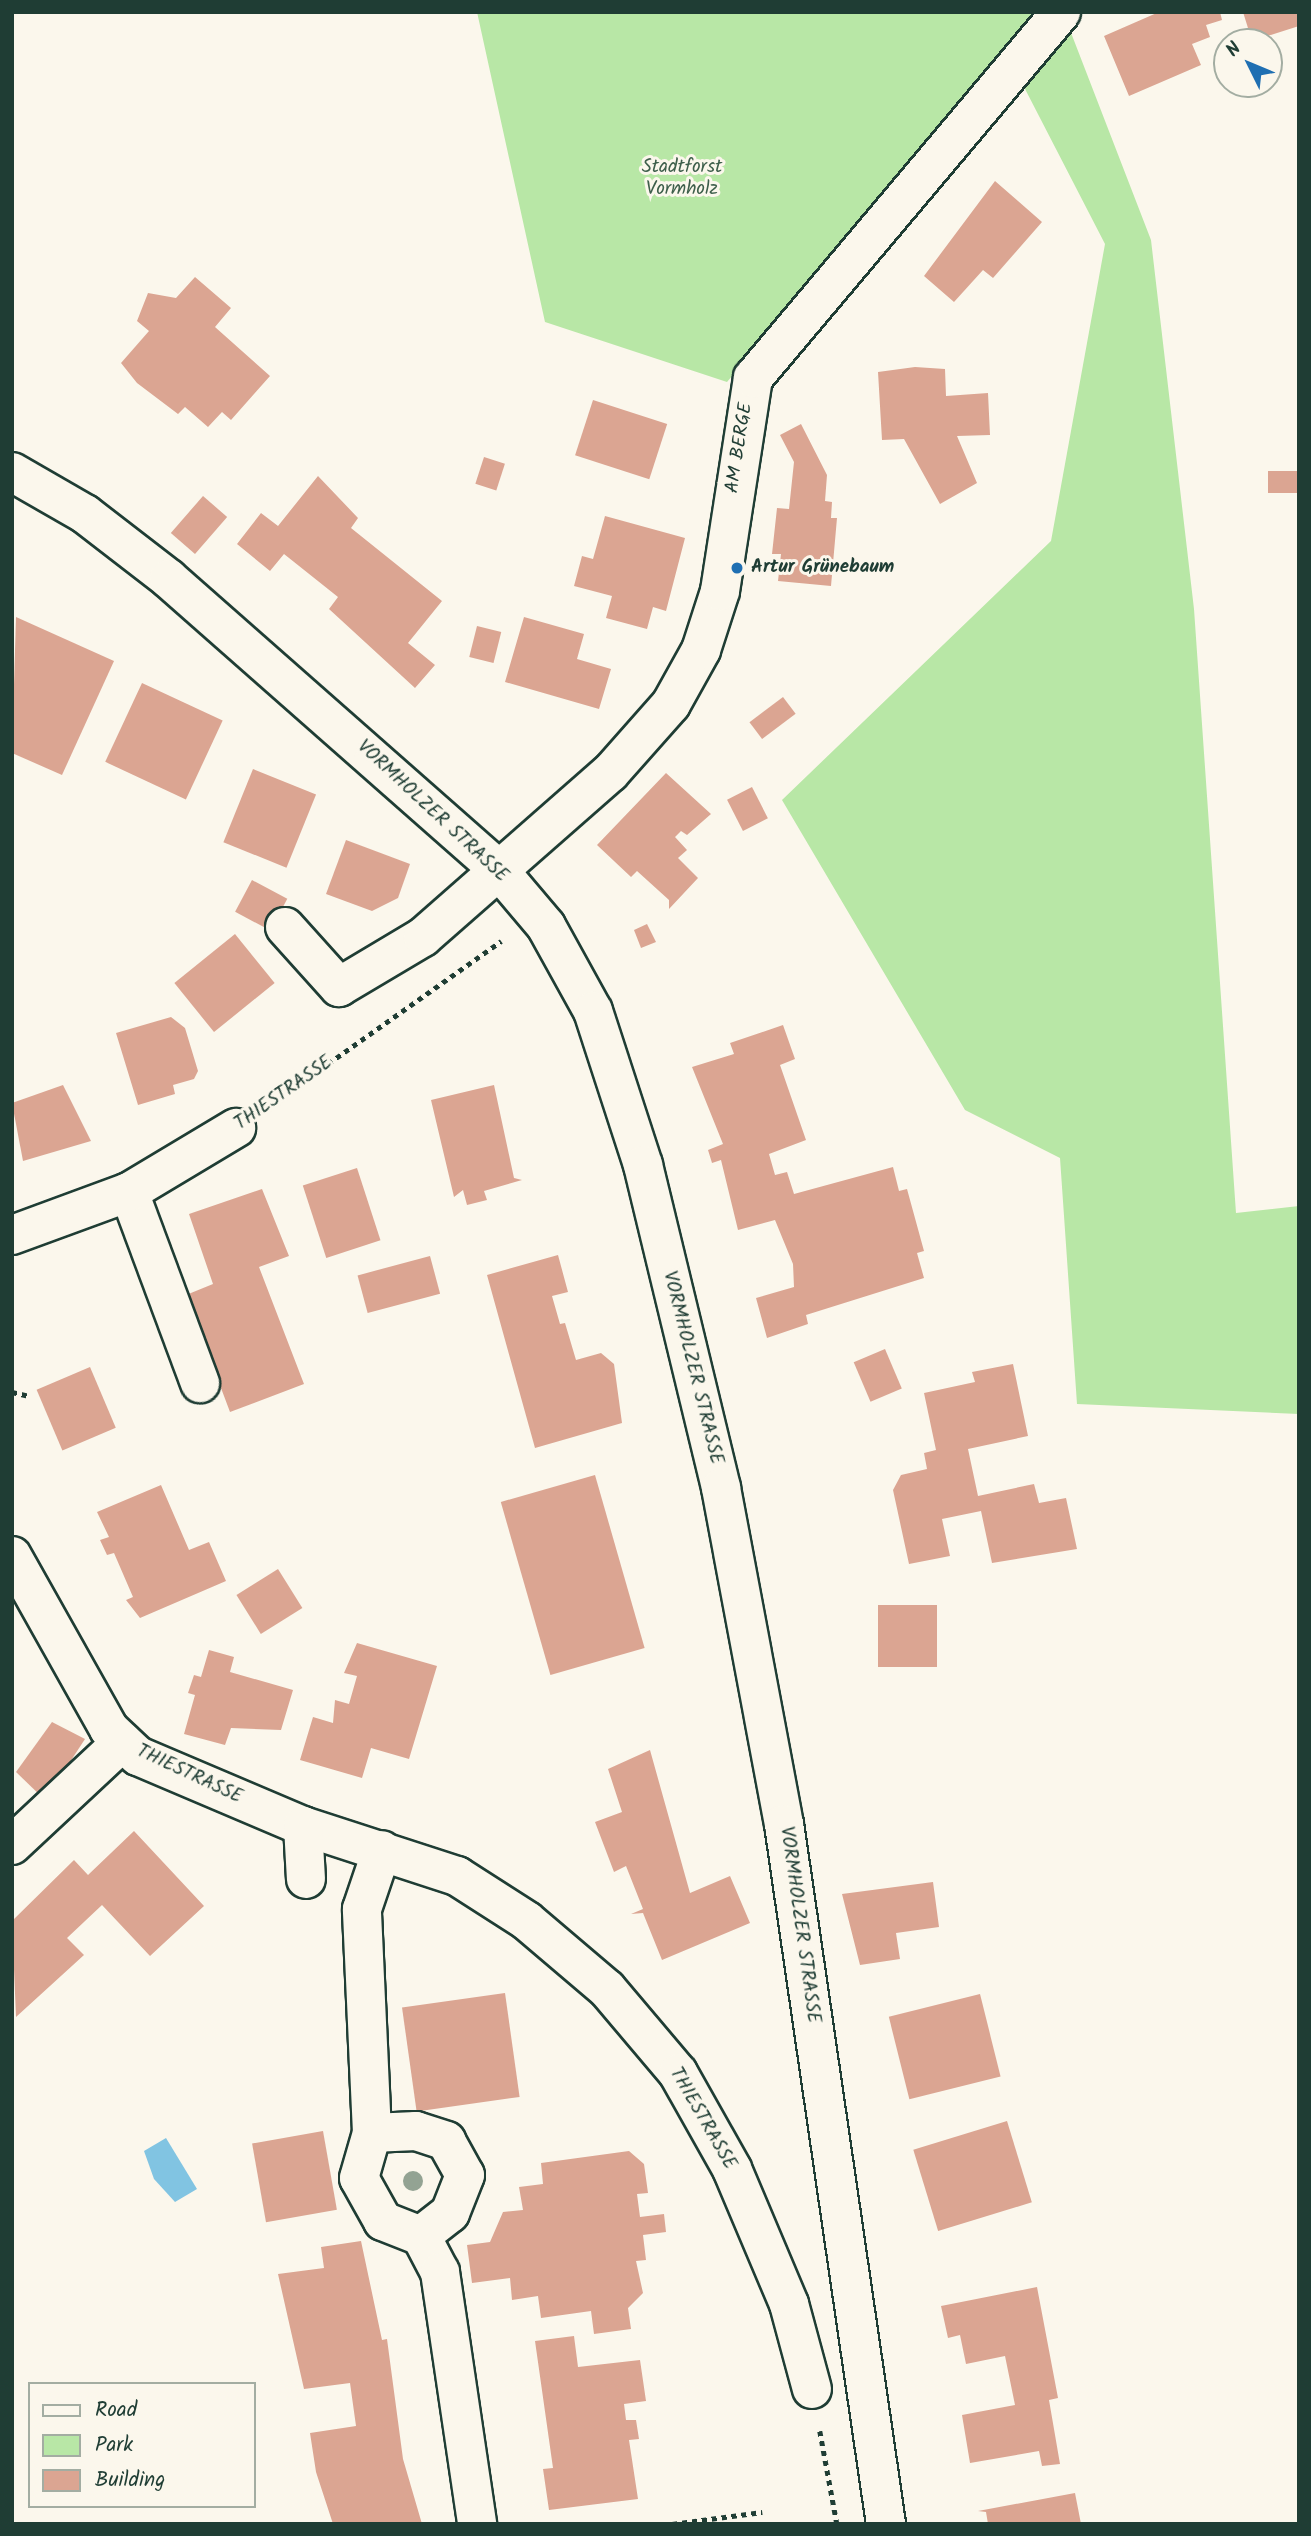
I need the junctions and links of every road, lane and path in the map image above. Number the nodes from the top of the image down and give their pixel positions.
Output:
1 (1061, 12) edge
2 (12, 472) edge
3 (497, 869) junction
4 (536, 916) junction
5 (285, 927) dead end
6 (236, 1128) joint
7 (129, 1192) junction
8 (12, 1235) edge
9 (200, 1383) dead end
10 (12, 1392) edge
11 (30, 1396) dead end
12 (12, 1556) edge
13 (122, 1742) junction
14 (303, 1826) junction
15 (12, 1845) edge
16 (382, 1850) junction
17 (306, 1879) dead end
18 (372, 2133) junction
19 (421, 2236) junction
20 (800, 2367) joint
21 (762, 2512) dead end
22 (477, 2524) edge
23 (672, 2524) edge
24 (837, 2524) edge
25 (886, 2524) edge

1 - 3 street, AM BERGE
2 - 3 street, VORMHOLZER STRASSE
3 - 4 street, VORMHOLZER STRASSE
3 - 5 street, AM BERGE
4 - 6 path, THIESTRASSE
4 - 25 street, VORMHOLZER STRASSE
6 - 7 street, THIESTRASSE
7 - 8 street, THIESTRASSE
7 - 9 street
10 - 11 path
12 - 13 street, THIESTRASSE
13 - 14 street, THIESTRASSE
13 - 15 street
14 - 16 street, THIESTRASSE
14 - 17 street
16 - 18 street
16 - 20 street, THIESTRASSE
18 - 19 street
18 - 19 street
19 - 22 street
20 - 24 path
21 - 23 path

